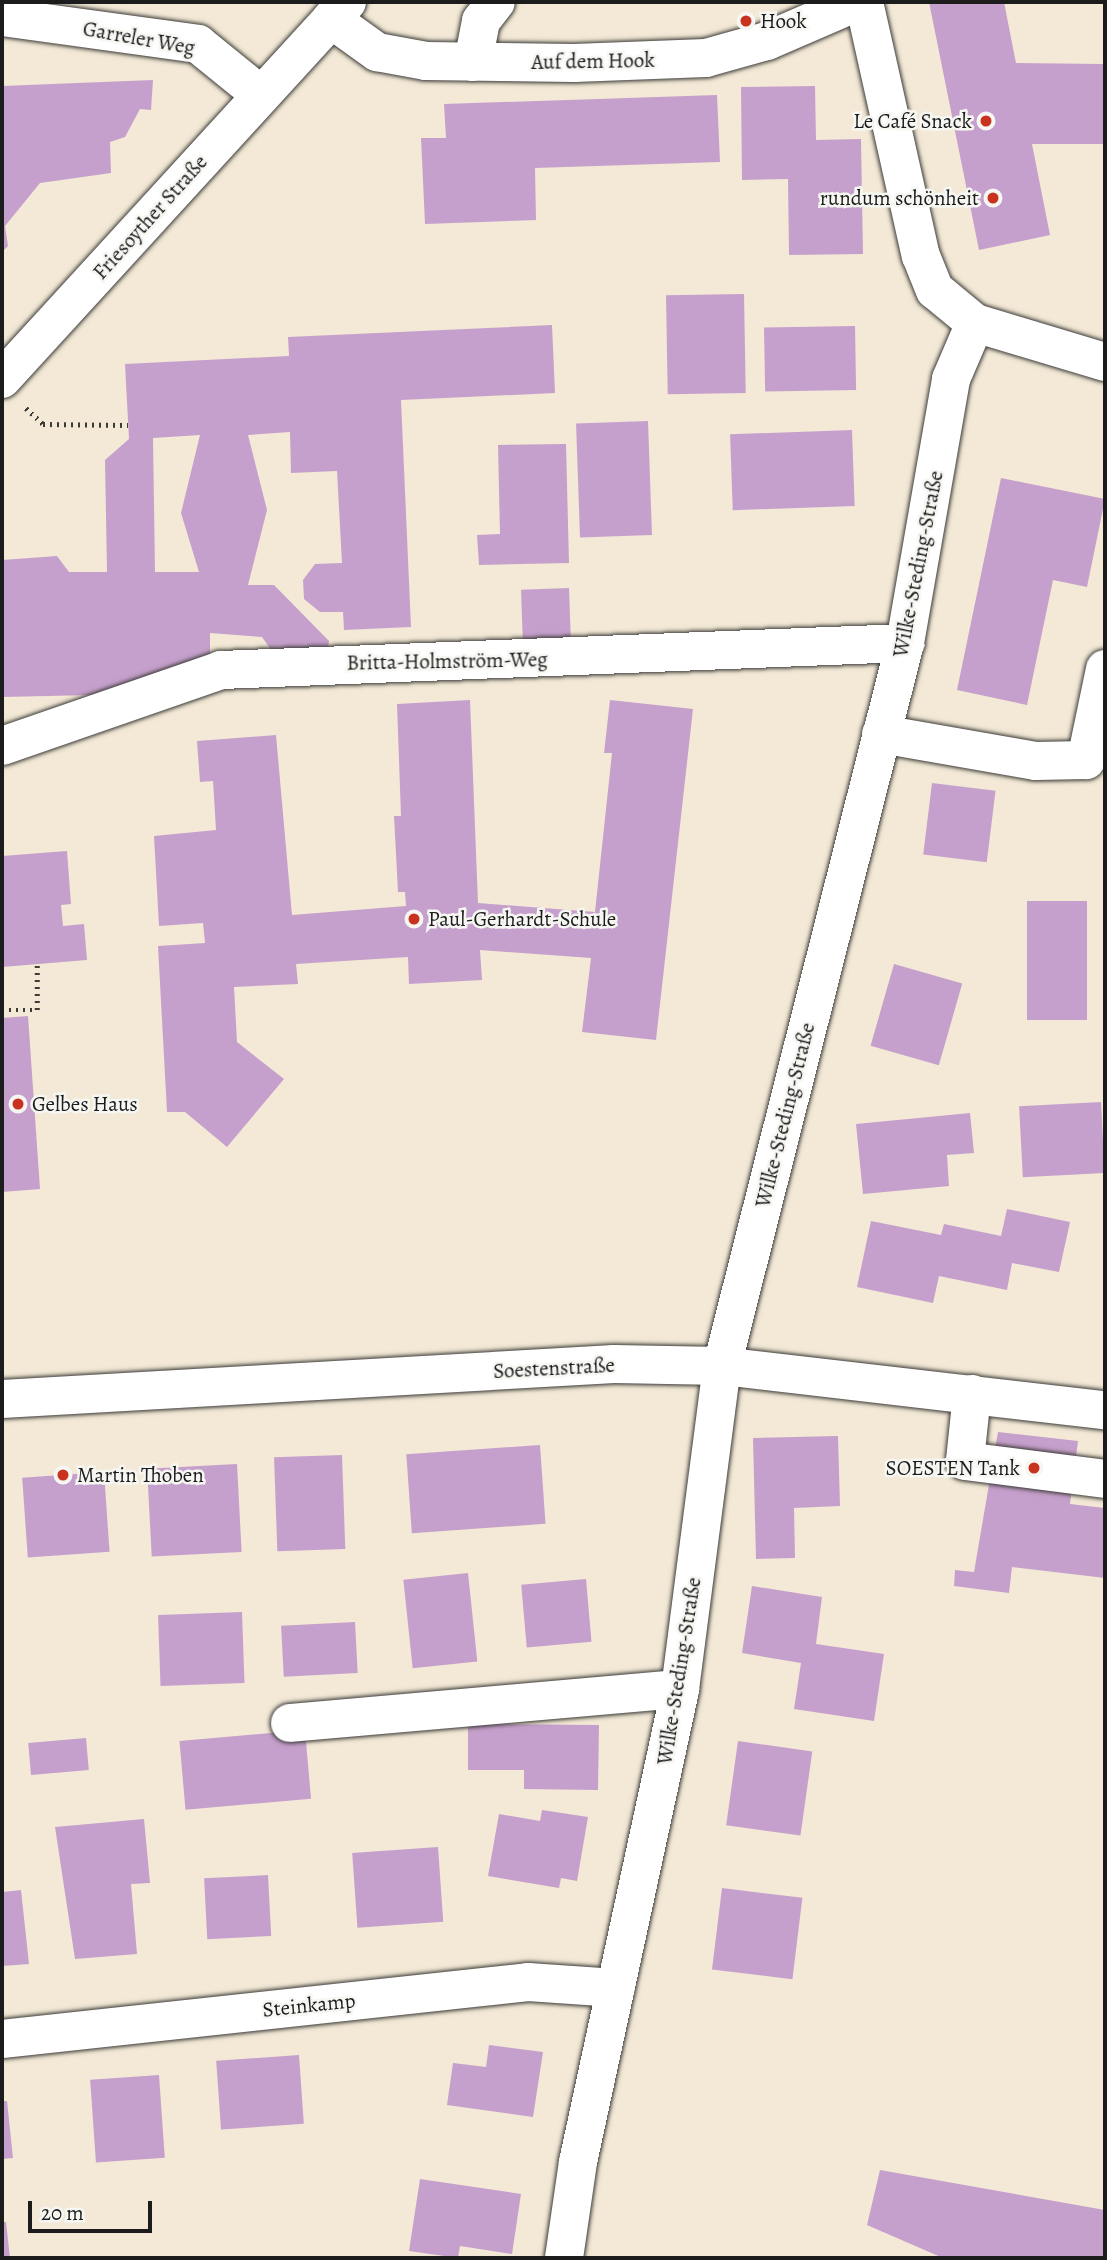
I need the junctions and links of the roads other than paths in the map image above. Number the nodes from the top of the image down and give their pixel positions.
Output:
1 (496, 2) edge
2 (800, 2) edge
3 (853, 4) edge
4 (339, 10) edge
5 (2, 17) edge
6 (298, 56) joint
7 (473, 62) junction
8 (261, 95) junction
9 (975, 323) junction
10 (1105, 362) edge
11 (12, 392) edge
12 (905, 643) junction
13 (1105, 669) edge
14 (881, 734) junction
15 (2, 746) edge
16 (722, 1366) junction
17 (972, 1394) junction
18 (2, 1399) edge
19 (1105, 1410) edge
20 (1105, 1479) edge
21 (680, 1689) junction
22 (290, 1723) dead end
23 (615, 1988) junction
24 (2, 2039) edge
25 (564, 2258) edge

1 - 7 street
2 - 3 street
3 - 7 street, Auf dem Hook
3 - 9 street
4 - 6 street, Auf dem Hook
4 - 7 street, Auf dem Hook
5 - 8 street, Garreler Weg
6 - 8 street, Friesoyther Straße
8 - 11 street, Friesoyther Straße
9 - 10 street
9 - 12 street, Wilke-Steding-Straße
12 - 14 street, Wilke-Steding-Straße
12 - 15 street, Britta-Holmström-Weg
13 - 14 street
14 - 16 street, Wilke-Steding-Straße
16 - 17 street, Soestenstraße
16 - 18 street, Soestenstraße
16 - 21 street, Wilke-Steding-Straße
17 - 19 street, Soestenstraße
17 - 20 street
21 - 22 street
21 - 23 street, Wilke-Steding-Straße
23 - 24 street, Steinkamp
23 - 25 street, Wilke-Steding-Straße

